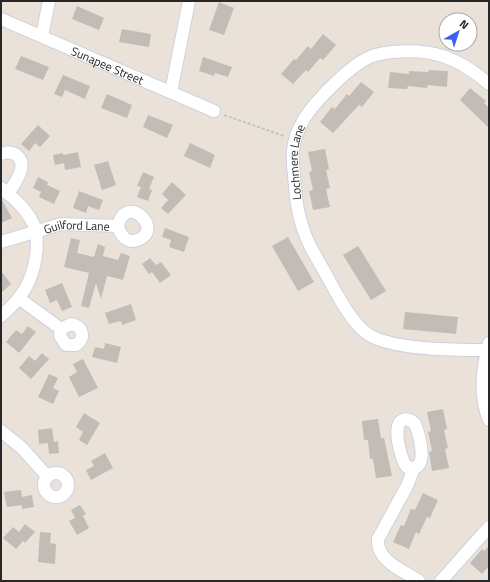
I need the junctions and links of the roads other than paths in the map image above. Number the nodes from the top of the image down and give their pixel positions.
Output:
1 (49, 1) edge
2 (189, 1) edge
3 (1, 19) edge
4 (42, 36) junction
5 (489, 84) edge
6 (171, 92) junction
7 (214, 111) road end
8 (1, 154) edge
9 (5, 191) edge
10 (118, 226) dead end
11 (36, 231) junction
12 (1, 242) edge
13 (20, 299) junction
14 (1, 316) edge
15 (61, 329) dead end
16 (488, 346) edge
17 (489, 420) edge
18 (1, 431) edge
19 (414, 468) dead end
20 (47, 476) dead end
21 (489, 527) edge
22 (419, 581) edge
23 (441, 581) edge

1 - 4 street
2 - 6 street
3 - 4 street, Sunapee Street
4 - 6 street, Sunapee Street
5 - 16 street, Lochmere Lane
6 - 7 street, Sunapee Street
8 - 9 street
9 - 11 street
10 - 11 street, Guilford Lane
11 - 12 street, Guilford Lane
11 - 13 street
13 - 14 street
13 - 15 street
16 - 17 street
18 - 20 street
19 - 22 street
21 - 23 street

